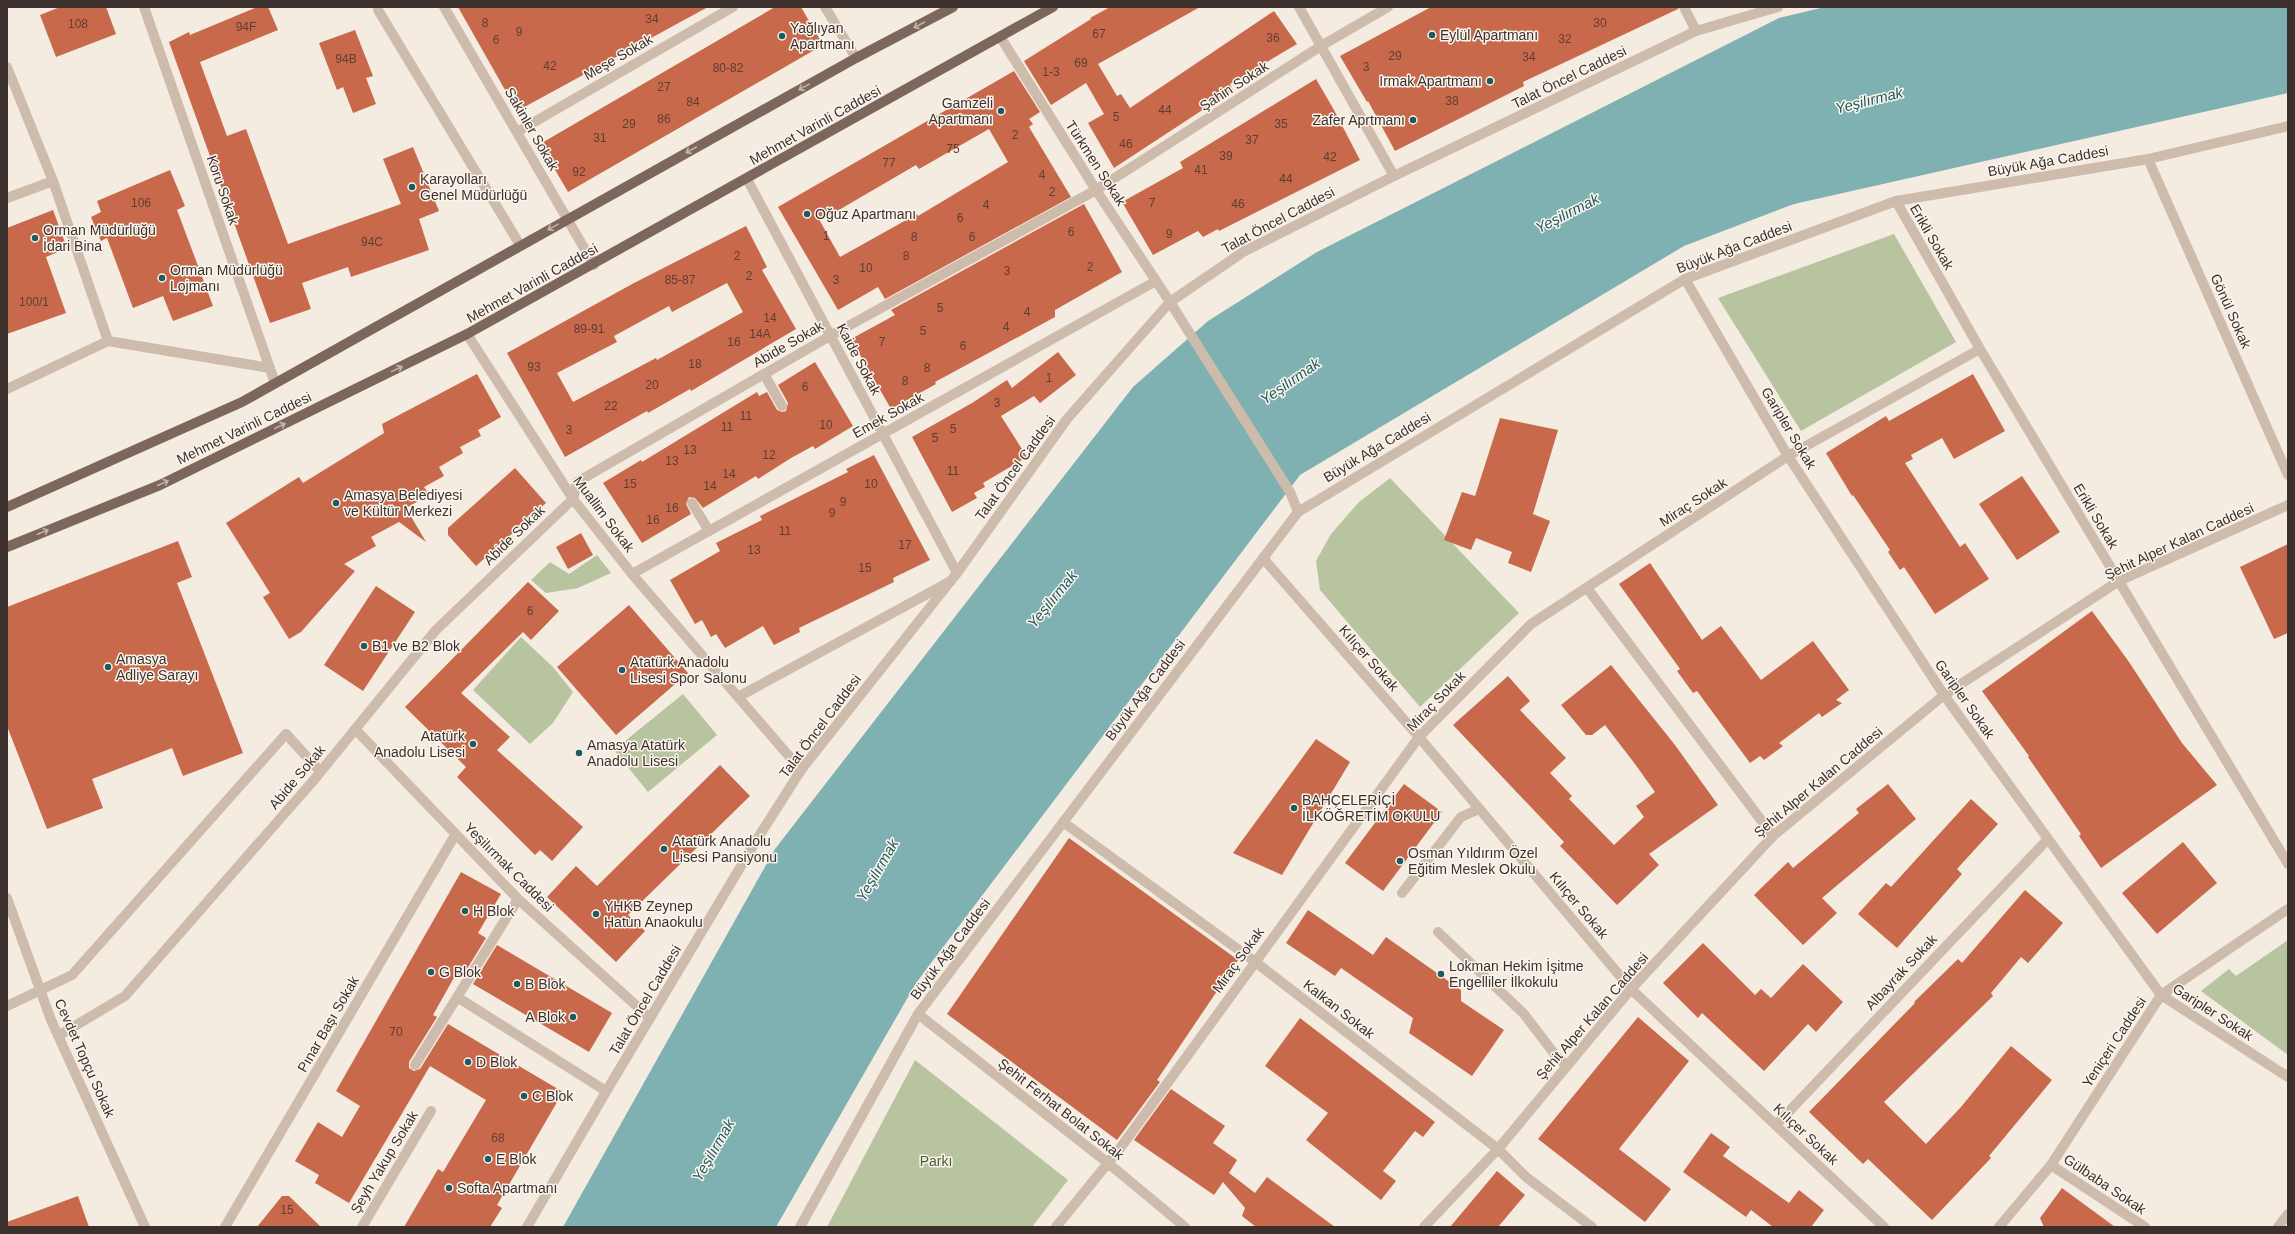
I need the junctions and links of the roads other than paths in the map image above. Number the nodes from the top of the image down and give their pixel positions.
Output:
1 (144, 7) edge
2 (444, 7) edge
3 (732, 7) edge
4 (825, 7) edge
5 (953, 7) edge
6 (1053, 7) edge
7 (1299, 7) edge
8 (1388, 7) edge
9 (1684, 7) edge
10 (1778, 7) edge
11 (378, 10) dead end
12 (1696, 31) junction
13 (1000, 38) junction
14 (1321, 46) junction
15 (856, 58) junction
16 (7, 67) edge
17 (2288, 126) edge
18 (517, 132) junction
19 (2148, 159) junction
20 (1394, 176) junction
21 (747, 179) junction
22 (53, 181) junction
23 (1096, 190) junction
24 (7, 198) edge
25 (1896, 201) junction
26 (568, 219) junction
27 (520, 245) junction
28 (594, 265) junction
29 (1685, 279) junction
30 (1156, 281) junction
31 (1170, 302) junction
32 (467, 334) junction
33 (830, 336) junction
34 (108, 341) junction
35 (1980, 350) junction
36 (270, 368) junction
37 (764, 374) junction
38 (275, 383) junction
39 (7, 389) edge
40 (782, 406) dead end
41 (883, 434) junction
42 (1788, 456) junction
43 (2288, 475) edge
44 (573, 498) junction
45 (692, 503) dead end
46 (2288, 505) edge
47 (7, 507) edge
48 (1298, 512) junction
49 (708, 531) junction
50 (7, 547) edge
51 (1263, 558) junction
52 (632, 574) junction
53 (954, 577) junction
54 (2120, 581) junction
55 (1587, 588) junction
56 (1944, 695) junction
57 (738, 697) junction
58 (355, 729) junction
59 (1419, 737) junction
60 (801, 770) junction
61 (320, 772) junction
62 (1479, 809) junction
63 (1063, 822) junction
64 (455, 835) junction
65 (1773, 836) junction
66 (2048, 839) junction
67 (2288, 864) edge
68 (1402, 893) dead end
69 (7, 898) edge
70 (518, 899) junction
71 (2288, 909) edge
72 (1438, 932) dead end
73 (1254, 961) junction
74 (1631, 989) junction
75 (40, 991) junction
76 (2160, 995) junction
77 (457, 997) junction
78 (7, 1006) edge
79 (918, 1014) junction
80 (650, 1018) junction
81 (58, 1036) junction
82 (415, 1065) dead end
83 (1567, 1066) junction
84 (2288, 1077) edge
85 (606, 1091) junction
86 (431, 1111) dead end
87 (1776, 1125) junction
88 (1498, 1149) junction
89 (1108, 1163) junction
90 (2051, 1165) junction
91 (2288, 1214) edge
92 (146, 1227) edge
93 (225, 1227) edge
94 (362, 1227) edge
95 (527, 1227) edge
96 (800, 1227) edge
97 (1056, 1227) edge
98 (1185, 1227) edge
99 (1424, 1227) edge
100 (1592, 1227) edge
101 (1884, 1227) edge
102 (1999, 1227) edge
103 (2145, 1227) edge
104 (2278, 1227) edge

1 - 36 street, Koru Sokak
2 - 18 street, Sakinler Sokak
3 - 18 street, Meşe Sokak
4 - 15 street
5 -> 15 main road, Mehmet Varinli Caddesi
6 - 13 main road, Mehmet Varinli Caddesi
7 - 14 street
8 - 14 street, Şahin Sokak
9 - 12 street
10 - 12 street, Talat Öncel Caddesi
11 - 27 street
12 - 20 street, Talat Öncel Caddesi
13 - 21 main road, Mehmet Varinli Caddesi
13 - 23 street, Türkmen Sokak
14 - 20 street
14 - 23 street, Şahin Sokak
15 -> 26 main road, Mehmet Varinli Caddesi
16 - 22 street
17 - 19 street, Büyük Ağa Caddesi
18 - 26 street, Sakinler Sokak
19 - 25 street, Büyük Ağa Caddesi
19 - 43 street, Gönül Sokak
20 - 31 street, Talat Öncel Caddesi
21 - 28 main road, Mehmet Varinli Caddesi
21 - 33 street, Kaide Sokak
22 - 24 street
22 - 34 street
23 - 30 street, Türkmen Sokak
23 - 33 street, Abide Sokak
25 - 29 street, Büyük Ağa Caddesi
25 - 35 street, Erikli Sokak
26 -> 27 main road, Mehmet Varinli Caddesi
26 - 28 street, Sakinler Sokak
27 - 38 main road, Mehmet Varinli Caddesi
28 - 32 main road, Mehmet Varinli Caddesi
29 - 42 street, Garipler Sokak
29 - 48 street, Büyük Ağa Caddesi
30 - 31 street, Türkmen Sokak
30 - 41 street, Emek Sokak
31 - 48 street, Türkmen Sokak
31 - 53 street, Talat Öncel Caddesi
32 - 44 street, Muallim Sokak
50 -> 32 main road, Mehmet Varinli Caddesi
33 - 37 street, Abide Sokak
33 - 41 street, Kaide Sokak
34 - 36 street
34 - 39 street
35 - 42 street, Miraç Sokak
35 - 54 street, Erikli Sokak
36 - 38 street, Koru Sokak
37 - 40 street
37 - 44 street, Abide Sokak
38 - 47 main road, Mehmet Varinli Caddesi
41 - 49 street, Emek Sokak
41 - 53 street, Kaide Sokak
42 - 55 street, Miraç Sokak
42 - 56 street, Garipler Sokak
44 - 52 street, Muallim Sokak
44 - 58 street, Abide Sokak
45 - 49 street
46 - 54 street, Şehit Alper Kalan Caddesi
48 - 51 street, Büyük Ağa Caddesi
49 - 52 street, Emek Sokak
51 - 59 street, Kılıçer Sokak
51 - 63 street, Büyük Ağa Caddesi
52 - 57 street, Muallim Sokak
53 - 57 street
53 - 60 street, Talat Öncel Caddesi
54 - 56 street, Şehit Alper Kalan Caddesi
54 - 67 street, Erikli Sokak
55 - 59 street, Miraç Sokak
55 - 65 street
56 - 65 street, Şehit Alper Kalan Caddesi
56 - 66 street, Garipler Sokak
57 - 60 street, Muallim Sokak
58 - 61 street, Abide Sokak
58 - 64 street, Yeşilırmak Caddesi
59 - 62 street, Kılıçer Sokak
59 - 73 street, Miraç Sokak
60 - 80 street, Talat Öncel Caddesi
61 - 75 street
61 - 81 street, Abide Sokak
62 - 68 street
62 - 74 street, Kılıçer Sokak
63 - 73 street, Kalkan Sokak
63 - 79 street, Büyük Ağa Caddesi
64 - 70 street, Yeşilırmak Caddesi
64 - 93 street, Pınar Başı Sokak
65 - 74 street, Şehit Alper Kalan Caddesi
66 - 76 street, Garipler Sokak
66 - 87 street, Albayrak Sokak
69 - 75 street, Cevdet Topçu Sokak
70 - 77 street
70 - 80 street, Yeşilırmak Caddesi
71 - 76 street, Yeniçeri Caddesi
72 - 83 street
73 - 88 street, Kalkan Sokak
73 - 89 street, Miraç Sokak
74 - 83 street, Şehit Alper Kalan Caddesi
74 - 87 street, Kılıçer Sokak
75 - 78 street
75 - 81 street, Cevdet Topçu Sokak
76 - 84 street, Garipler Sokak
76 - 90 street, Yeniçeri Caddesi
77 - 82 street
77 - 85 street
79 - 89 street, Şehit Ferhat Bolat Sokak
79 - 96 street, Büyük Ağa Caddesi
80 - 85 street, Talat Öncel Caddesi
81 - 92 street, Cevdet Topçu Sokak
83 - 88 street, Şehit Alper Kalan Caddesi
85 - 95 street, Talat Öncel Caddesi
86 - 94 street, Şeyh Yakup Sokak
87 - 101 street, Kılıçer Sokak
88 - 99 street, Şehit Alper Kalan Caddesi
88 - 100 street, Kalkan Sokak
89 - 97 street, Miraç Sokak
89 - 98 street, Şehit Ferhat Bolat Sokak
90 - 102 street, Yeniçeri Caddesi
90 - 103 street, Gülbaba Sokak
91 - 104 street

